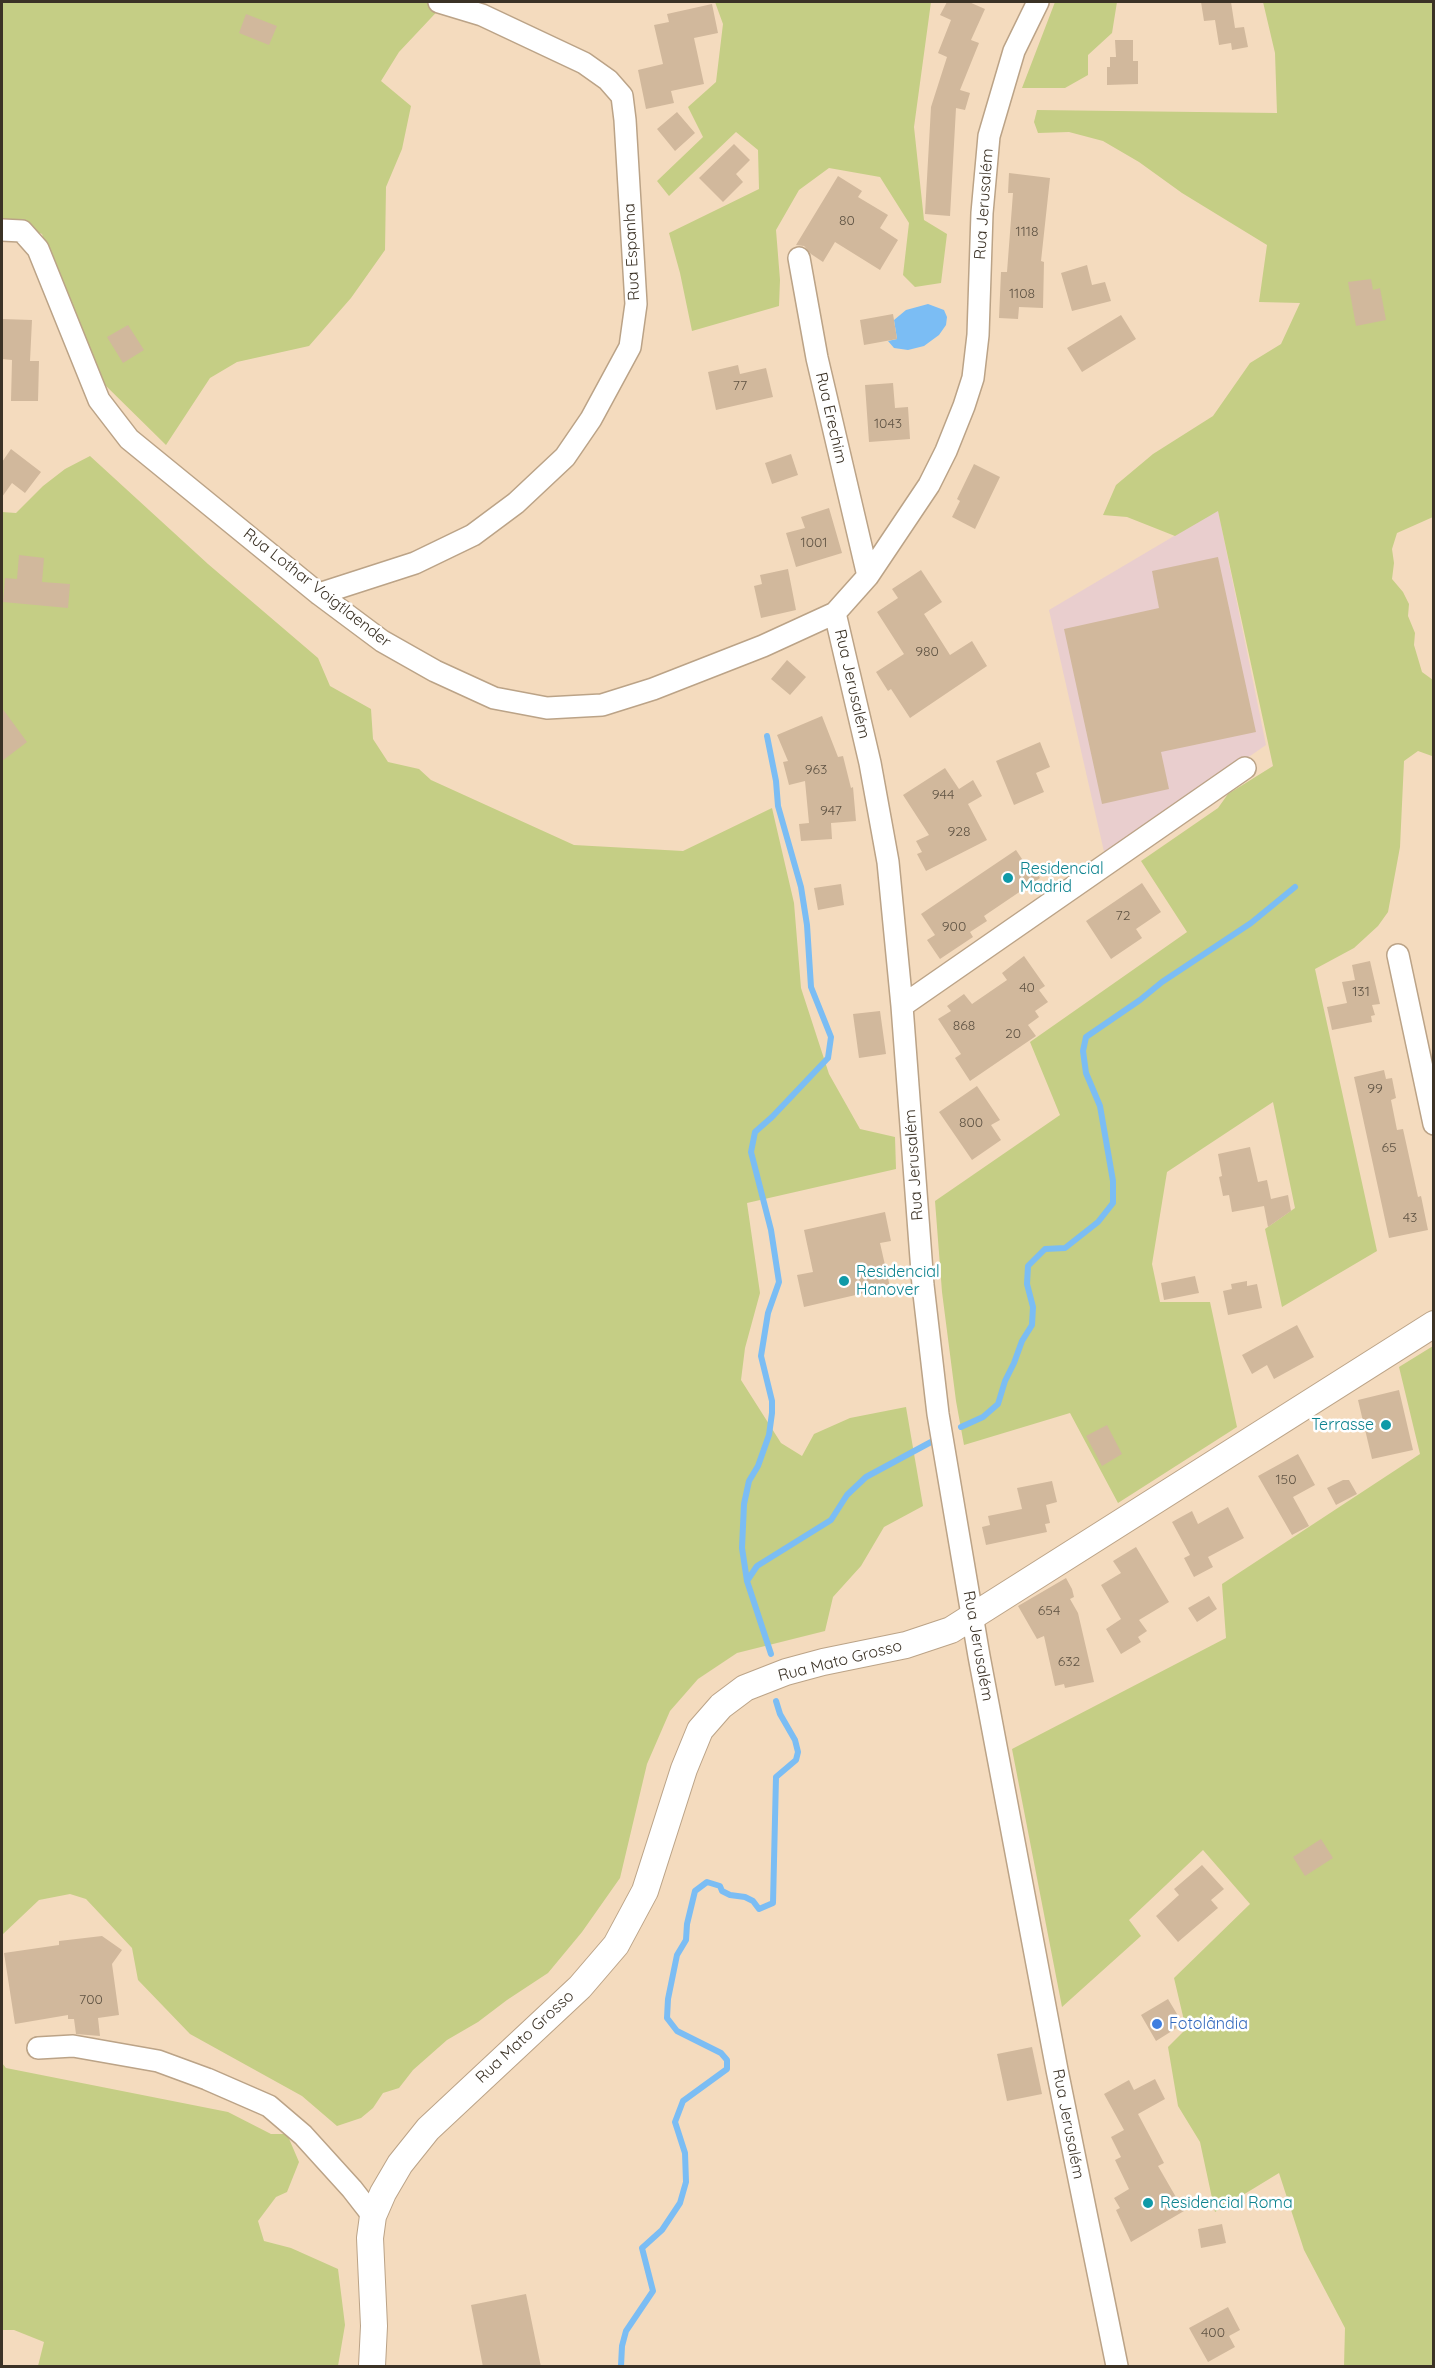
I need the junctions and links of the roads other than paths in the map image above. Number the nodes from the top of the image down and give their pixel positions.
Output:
1 (439, 2) edge
2 (1038, 2) edge
3 (2, 230) edge
4 (799, 258) dead end
5 (868, 576) junction
6 (319, 594) junction
7 (835, 614) junction
8 (1245, 768) dead end
9 (1398, 955) dead end
10 (902, 1006) junction
11 (1434, 1124) edge
12 (1434, 1324) edge
13 (972, 1617) junction
14 (38, 2048) dead end
15 (373, 2216) junction
16 (372, 2367) edge
17 (1117, 2367) edge

1 - 6 street, Rua Espanha
2 - 5 street, Rua Jerusalém
3 - 6 street, Rua Lothar Voigtlaender
4 - 5 street, Rua Erechim
5 - 7 street, Rua Jerusalém
6 - 7 street, Rua Lothar Voigtlaender
7 - 10 street, Rua Jerusalém
8 - 10 street
9 - 11 street
10 - 13 street, Rua Jerusalém
12 - 13 street, Rua Mato Grosso
13 - 15 street, Rua Mato Grosso
13 - 17 street, Rua Jerusalém
14 - 15 street
15 - 16 street, Rua Mato Grosso

